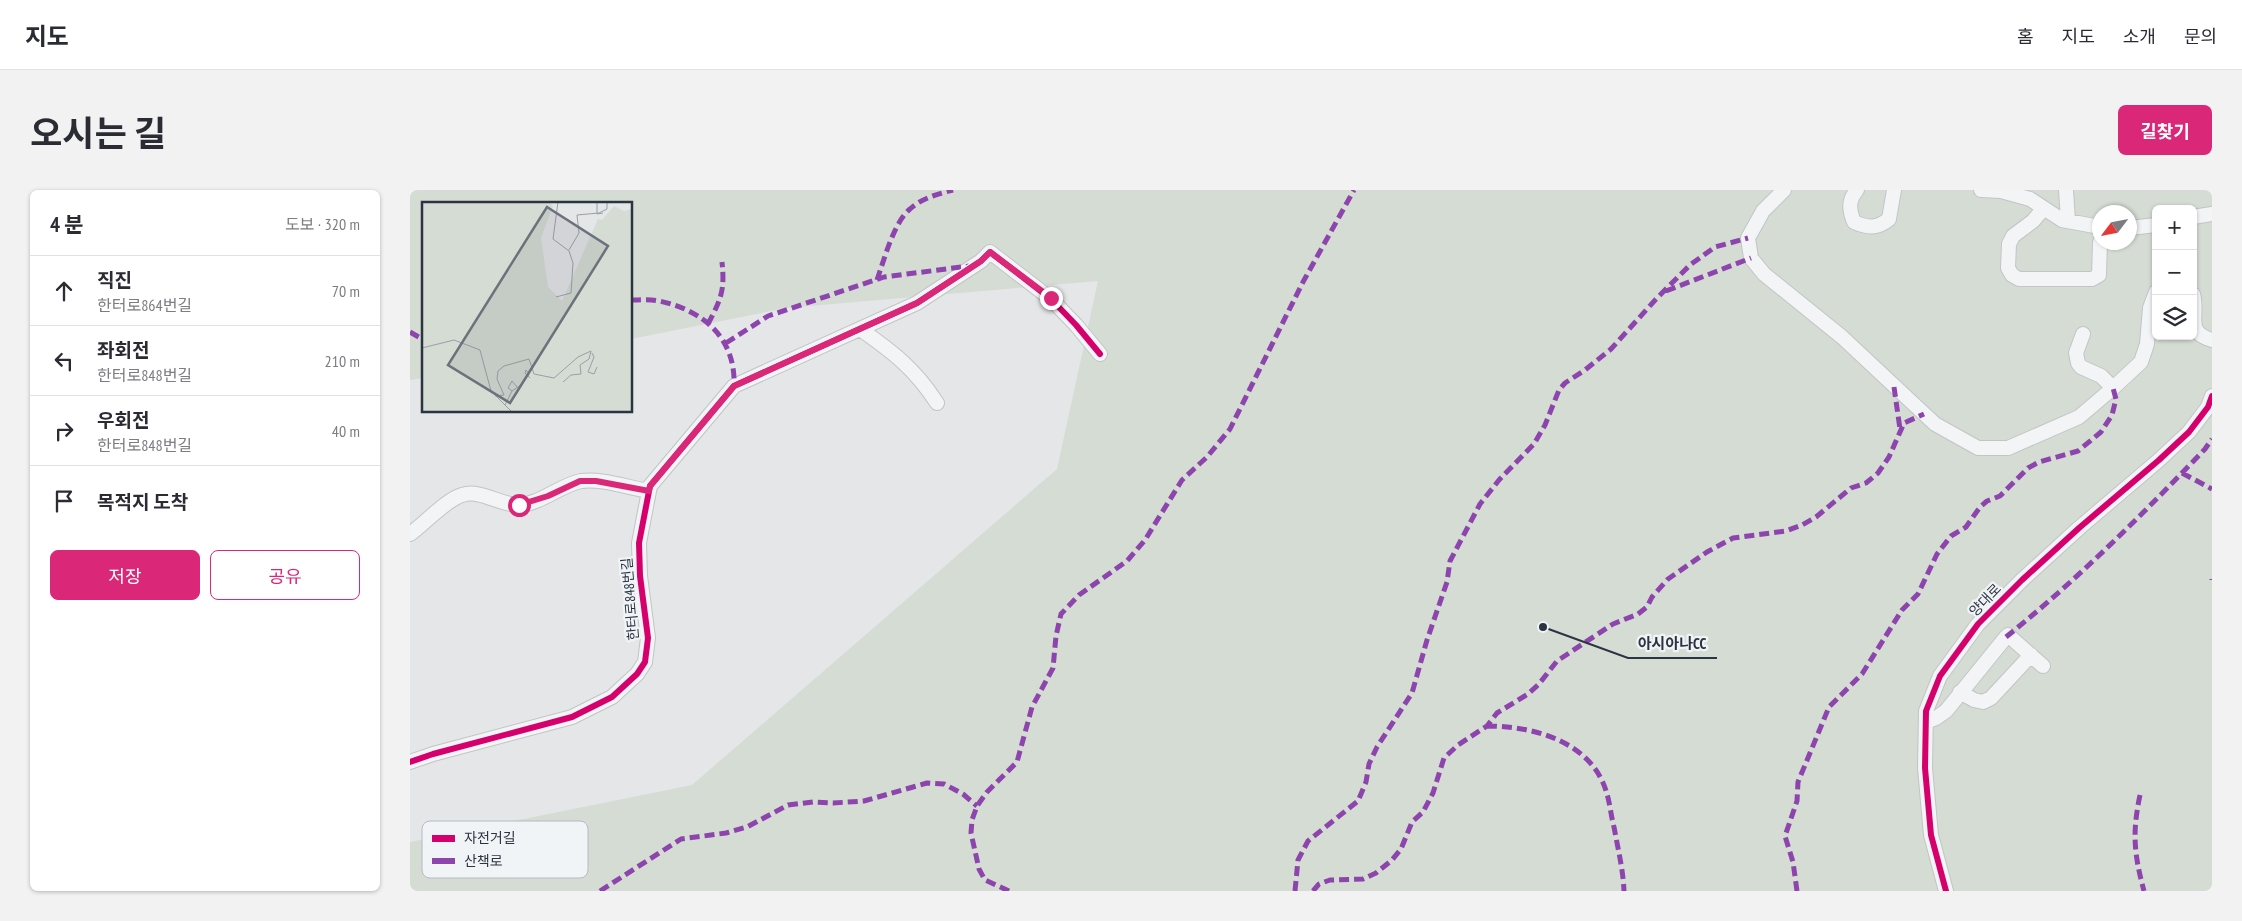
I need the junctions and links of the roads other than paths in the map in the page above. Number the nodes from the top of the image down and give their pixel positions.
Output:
1 (1784, 190) edge
2 (1857, 190) edge
3 (1894, 190) edge
4 (1981, 190) edge
5 (2066, 190) edge
6 (2044, 208) junction
7 (2212, 214) edge
8 (2197, 216) edge
9 (2068, 221) junction
10 (2152, 225) edge
11 (2092, 226) edge
12 (2137, 227) edge
13 (2100, 250) edge
14 (2155, 295) edge
15 (2193, 295) edge
16 (860, 329) junction
17 (2083, 334) dead end
18 (2212, 340) edge
19 (1100, 354) dead end
20 (2113, 388) junction
21 (2212, 396) edge
22 (937, 404) dead end
23 (649, 491) junction
24 (410, 534) edge
25 (2031, 655) junction
26 (2043, 666) dead end
27 (1960, 692) junction
28 (1926, 722) junction
29 (410, 762) edge
30 (1946, 891) edge

1 - 20 street
2 - 3 street
4 - 6 street
5 - 9 street
6 - 9 street
6 - 13 street
7 - 8 street
9 - 11 street
10 - 12 street
14 - 20 street
15 - 18 street
16 - 19 street, 한터로848번길
16 - 22 street
16 - 23 street, 한터로848번길
17 - 20 street
21 - 28 street, 양대로
23 - 24 street
23 - 29 street, 한터로848번길
25 - 26 street
25 - 27 street
25 - 27 street
27 - 28 street
28 - 30 street, 양대로

